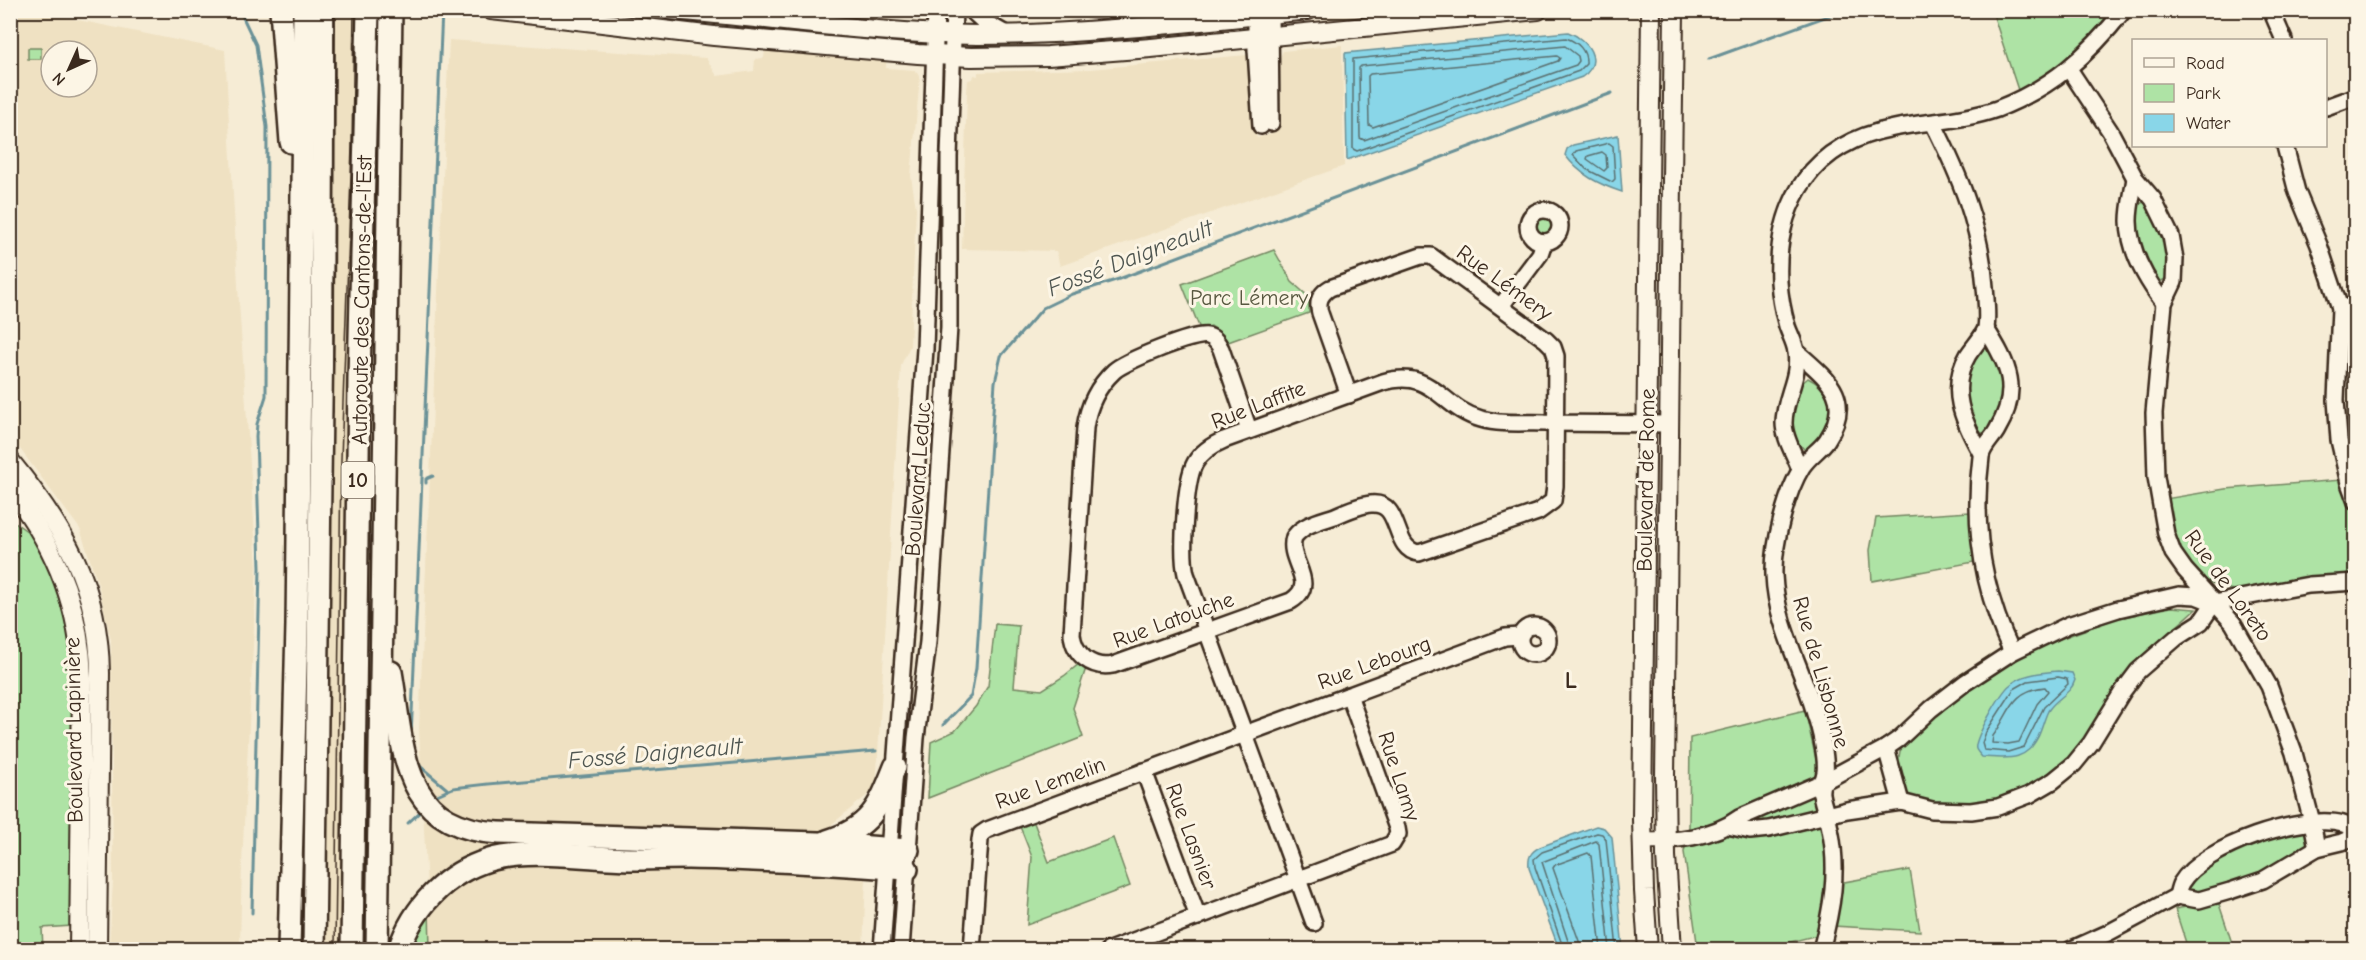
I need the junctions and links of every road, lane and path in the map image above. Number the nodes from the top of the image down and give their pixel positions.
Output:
1 (281, 10) edge
2 (304, 10) edge
3 (323, 10) edge
4 (368, 10) edge
5 (391, 10) edge
6 (490, 10) edge
7 (670, 10) edge
8 (936, 10) edge
9 (954, 10) edge
10 (971, 10) edge
11 (1308, 10) edge
12 (1538, 10) edge
13 (1651, 10) edge
14 (1674, 10) edge
15 (2124, 10) edge
16 (2271, 10) edge
17 (734, 13) edge
18 (1263, 13) edge
19 (944, 34) junction
20 (1006, 34) junction
21 (733, 38) junction
22 (1263, 38) junction
23 (2284, 39) edge
24 (944, 56) junction
25 (2069, 69) junction
26 (2355, 96) edge
27 (2327, 106) edge
28 (1933, 123) junction
29 (1266, 124) dead end
30 (2285, 147) edge
31 (2135, 178) junction
32 (302, 240) junction
33 (1544, 242) dead end
34 (2164, 303) junction
35 (1501, 306) junction
36 (2348, 307) edge
37 (1986, 329) junction
38 (1796, 351) junction
39 (1349, 395) junction
40 (1556, 423) junction
41 (1646, 424) junction
42 (1670, 424) junction
43 (1249, 430) junction
44 (1981, 453) junction
45 (10, 461) edge
46 (1800, 469) junction
47 (10, 489) edge
48 (2355, 502) edge
49 (2355, 582) edge
50 (2214, 603) junction
51 (381, 616) junction
52 (1206, 632) junction
53 (1520, 636) dead end
54 (2012, 652) junction
55 (1349, 695) junction
56 (1243, 734) junction
57 (1886, 747) junction
58 (895, 767) junction
59 (1144, 771) junction
60 (1823, 782) junction
61 (1901, 802) junction
62 (1827, 816) junction
63 (2312, 822) junction
64 (1728, 826) junction
65 (2355, 830) edge
66 (2355, 837) edge
67 (1642, 841) junction
68 (1665, 841) junction
69 (818, 843) junction
70 (2317, 848) junction
71 (898, 858) junction
72 (1298, 880) junction
73 (2177, 896) junction
74 (1198, 917) junction
75 (1314, 923) dead end
76 (79, 950) edge
77 (97, 950) edge
78 (290, 950) edge
79 (314, 950) edge
80 (352, 950) edge
81 (377, 950) edge
82 (399, 950) edge
83 (882, 950) edge
84 (901, 950) edge
85 (972, 950) edge
86 (1109, 950) edge
87 (1648, 950) edge
88 (1671, 950) edge
89 (1821, 950) edge
90 (2070, 950) edge

1 - 32 highway
2 - 32 highway
3 - 79 highway, Autoroute des Cantons-de-l'Est / 10
4 - 80 highway, Autoroute des Cantons-de-l'Est / 10
5 - 51 highway
6 - 21 main road
7 - 17 main road
8 - 19 street, Boulevard Leduc
9 - 19 street, Boulevard Leduc
10 - 20 street
11 - 18 main road
12 - 22 main road
13 - 41 main road, Boulevard de Rome
14 - 42 main road, Boulevard de Rome
15 - 25 street
16 - 23 street
17 - 19 main road
17 - 21 street
18 - 20 main road
18 - 22 street
19 - 20 main road
19 - 24 street, Boulevard Leduc
21 - 24 main road
22 - 24 main road
22 - 29 street
24 - 58 street, Boulevard Leduc
24 - 71 street, Boulevard Leduc
25 - 28 street
25 - 31 street, Rue de Loreto
26 - 27 street
28 - 37 street
28 - 38 street
30 - 36 street
31 - 34 street
31 - 34 street, Rue de Loreto
32 - 78 highway
33 - 35 street
34 - 50 street, Rue de Loreto
35 - 39 street, Rue Lémery
35 - 40 street, Rue Lémery
36 - 48 street
37 - 44 street
37 - 44 street
38 - 46 street
38 - 46 street, Rue de Lisbonne
39 - 40 street, Rue Laffite
39 - 43 street, Rue Laffite
40 - 41 street, Rue Laffite
40 - 52 street, Rue Latouche
41 - 42 street, Rue Laffite
41 - 67 main road, Boulevard de Rome
42 - 68 main road, Boulevard de Rome
43 - 52 street, Rue Laffite
43 - 52 street, Rue Latouche
44 - 54 street
45 - 77 main road, Boulevard Lapinière
46 - 60 street, Rue de Lisbonne
47 - 76 main road, Boulevard Lapinière
49 - 50 street
50 - 54 street
50 - 61 street
50 - 63 street, Rue de Loreto
51 - 69 highway
51 - 81 highway
52 - 56 street, Rue Laffite
53 - 55 street, Rue Lebourg
54 - 57 street
55 - 56 street, Rue Lebourg
55 - 72 street, Rue Lamy
56 - 59 street, Rue Lemelin
56 - 72 street, Rue Laffite
57 - 60 street
57 - 61 street
58 - 69 highway
58 - 71 street, Boulevard Leduc
59 - 74 street, Rue Lasnier
59 - 85 street, Rue Lemelin
60 - 62 street, Rue de Lisbonne
60 - 64 street
61 - 62 street
62 - 64 street
62 - 89 street, Rue de Lisbonne
63 - 65 street
63 - 70 street, Rue de Loreto
63 - 73 street
64 - 68 street
66 - 70 street
67 - 68 street
67 - 87 main road, Boulevard de Rome
68 - 88 main road, Boulevard de Rome
69 - 71 highway
70 - 73 street
71 - 82 highway
71 - 83 street, Boulevard Leduc
71 - 84 street, Boulevard Leduc
72 - 74 street
72 - 75 street, Rue Laffite
73 - 90 street
74 - 86 street

